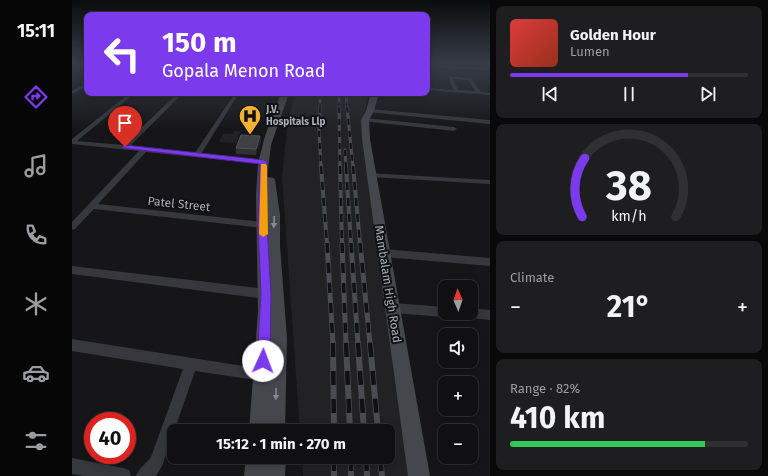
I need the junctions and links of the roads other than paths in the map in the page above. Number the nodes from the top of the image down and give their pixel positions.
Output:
1 (454, 85) edge
2 (473, 85) edge
3 (84, 86) edge
4 (430, 89) edge
5 (457, 90) junction
6 (478, 92) junction
7 (72, 93) edge
8 (490, 94) edge
9 (130, 96) edge
10 (177, 96) edge
11 (235, 96) edge
12 (284, 96) edge
13 (374, 96) edge
14 (368, 116) junction
15 (490, 122) edge
16 (276, 123) junction
17 (454, 129) dead end
18 (72, 142) edge
19 (125, 147) junction
20 (144, 150) junction
21 (197, 155) junction
22 (264, 162) junction
23 (371, 175) junction
24 (490, 182) edge
25 (92, 206) junction
26 (263, 225) junction
27 (72, 227) edge
28 (384, 253) junction
29 (490, 262) edge
30 (72, 270) edge
31 (266, 294) junction
32 (392, 308) junction
33 (438, 311) edge
34 (478, 314) edge
35 (490, 315) edge
36 (72, 345) edge
37 (191, 363) junction
38 (263, 375) junction
39 (259, 424) edge
40 (275, 424) edge
41 (256, 464) edge
42 (275, 464) edge
43 (72, 466) edge
44 (123, 476) edge
45 (144, 476) edge
46 (255, 476) edge
47 (274, 476) edge
48 (422, 476) edge

1 - 5 street
2 - 6 street
3 - 7 street
4 - 5 street
5 - 6 street
6 - 8 street
9 - 18 street
10 - 19 street
11 - 21 street
12 - 16 street
13 - 14 street, Mambalam High Road
14 - 15 street
14 - 17 street
14 - 23 street, Mambalam High Road
16 - 22 street
16 -> 40 street
18 - 19 street
19 - 20 street
20 - 21 street
20 - 25 street
21 - 22 street
22 - 26 street
23 - 24 street
23 - 28 street, Mambalam High Road
25 - 26 street, Patel Street
25 - 27 street
26 - 31 street
28 - 29 street
28 - 32 street, Mambalam High Road
30 - 31 street
31 - 38 street
32 - 33 street
32 - 48 street, Mambalam High Road
34 - 35 street
36 - 37 street
37 - 38 street
37 - 45 street
38 - 39 street
41 - 46 street
42 - 47 street
43 - 44 street

